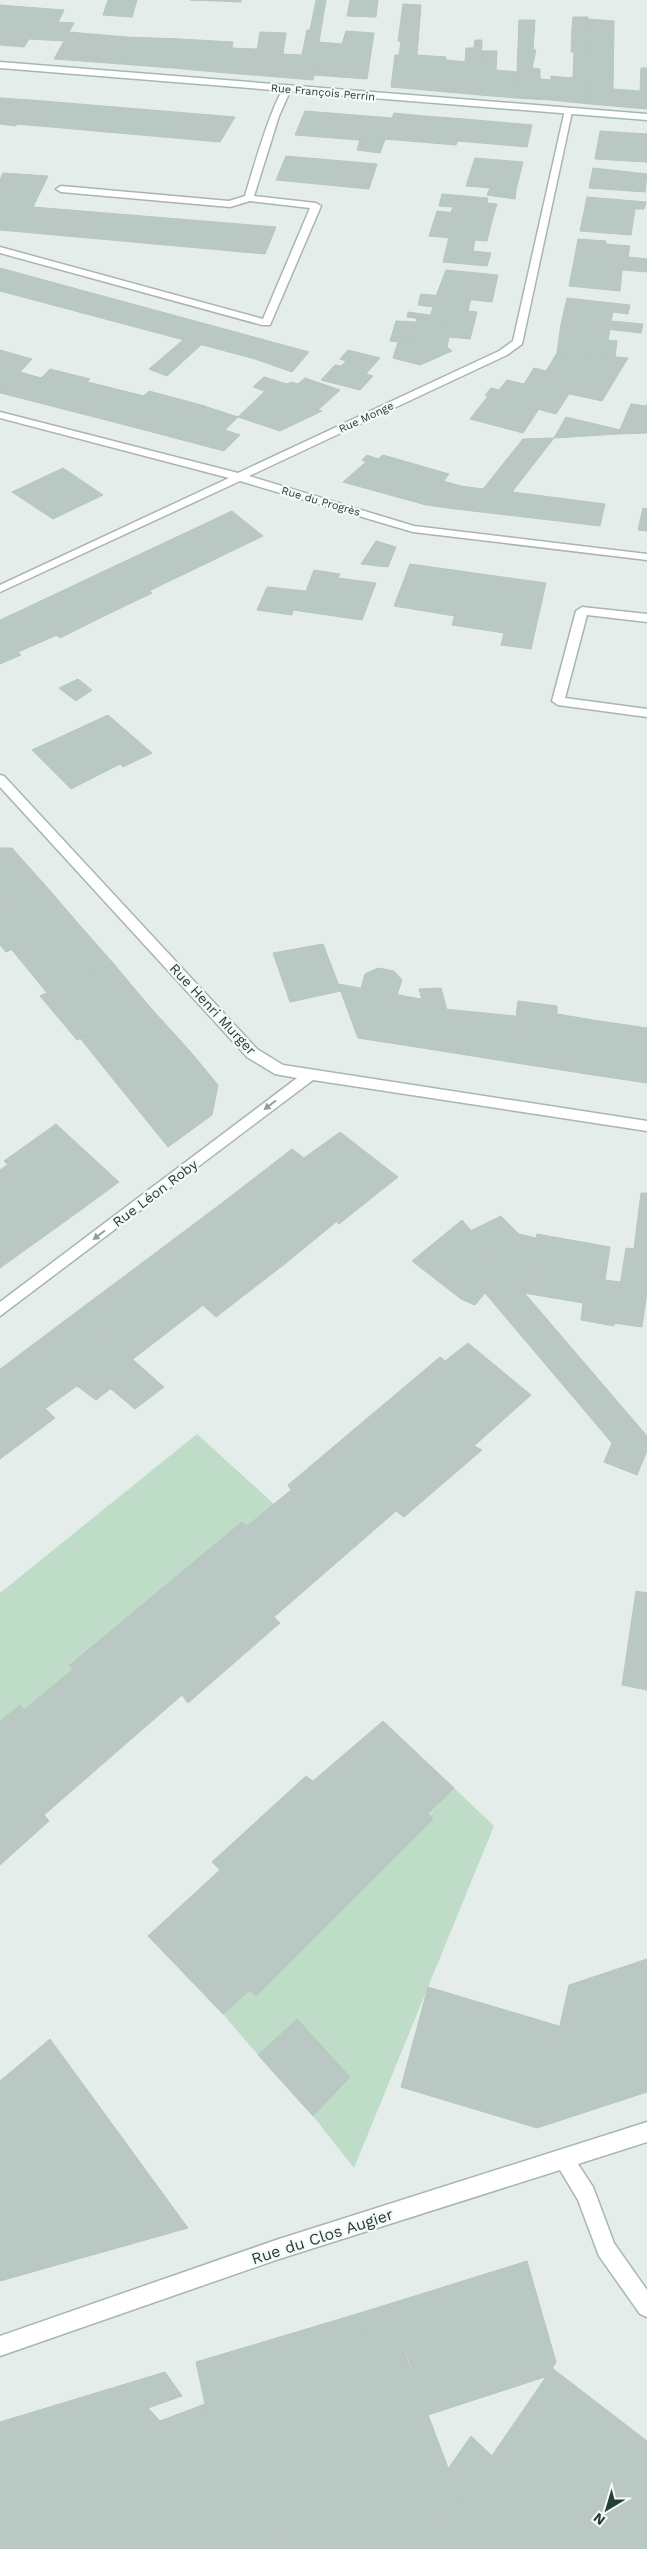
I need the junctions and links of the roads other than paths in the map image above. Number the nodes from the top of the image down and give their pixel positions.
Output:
1 (0, 65) edge
2 (287, 89) junction
3 (568, 112) junction
4 (647, 117) edge
5 (61, 189) dead end
6 (249, 198) junction
7 (0, 250) edge
8 (0, 415) edge
9 (239, 478) junction
10 (647, 557) edge
11 (0, 589) edge
12 (647, 618) edge
13 (647, 713) edge
14 (2, 783) edge
15 (309, 1076) junction
16 (647, 1126) edge
17 (0, 1310) edge
18 (647, 2132) edge
19 (563, 2157) junction
20 (647, 2307) edge
21 (0, 2346) edge

1 - 2 street, Rue François Perrin
2 - 3 street, Rue François Perrin
2 - 6 street
3 - 4 street, Rue François Perrin
3 - 9 street, Rue Monge
5 - 6 street
6 - 7 street
8 - 9 street, Rue du Progrès
9 - 10 street, Rue du Progrès
9 - 11 street, Rue Monge
12 - 13 street
14 - 15 street, Rue Henri Murger
15 - 16 street, Rue Henri Murger
15 -> 17 street, Rue Léon Roby
18 - 19 street, Rue du Clos Augier
19 - 20 street
19 - 21 street, Rue du Clos Augier

